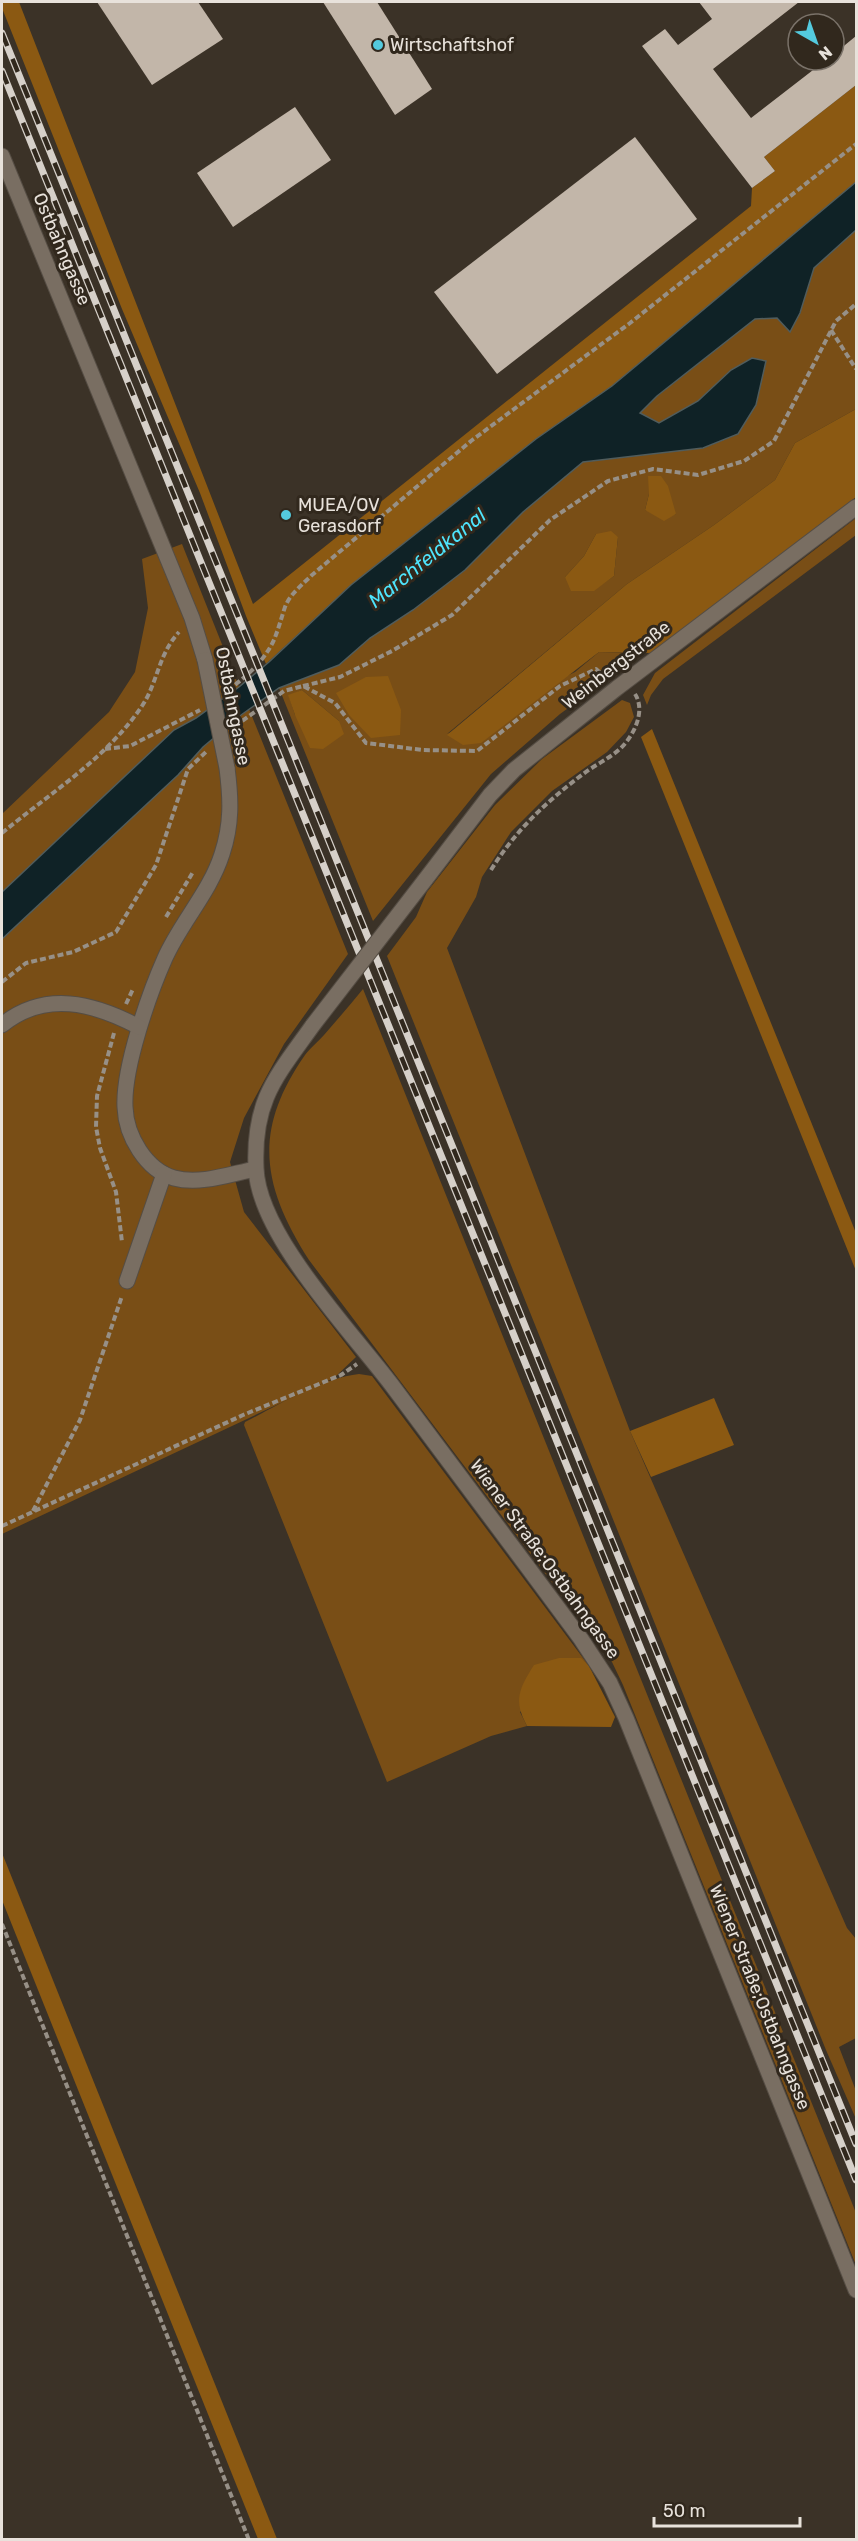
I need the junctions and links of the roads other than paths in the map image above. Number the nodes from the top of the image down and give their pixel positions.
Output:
1 (2, 156) edge
2 (856, 507) edge
3 (2, 1024) edge
4 (313, 1025) joint
5 (139, 1027) junction
6 (255, 1169) junction
7 (164, 1174) junction
8 (127, 1281) road end
9 (856, 2290) edge

1 - 5 street, Ostbahngasse, bridge
2 - 4 street, Weinbergstraße, bridge
3 - 5 street
4 - 6 street, Wiener Straße;Ostbahngasse
5 - 7 street, Ostbahngasse
6 - 7 street
6 - 9 street, Wiener Straße;Ostbahngasse
7 - 8 street

